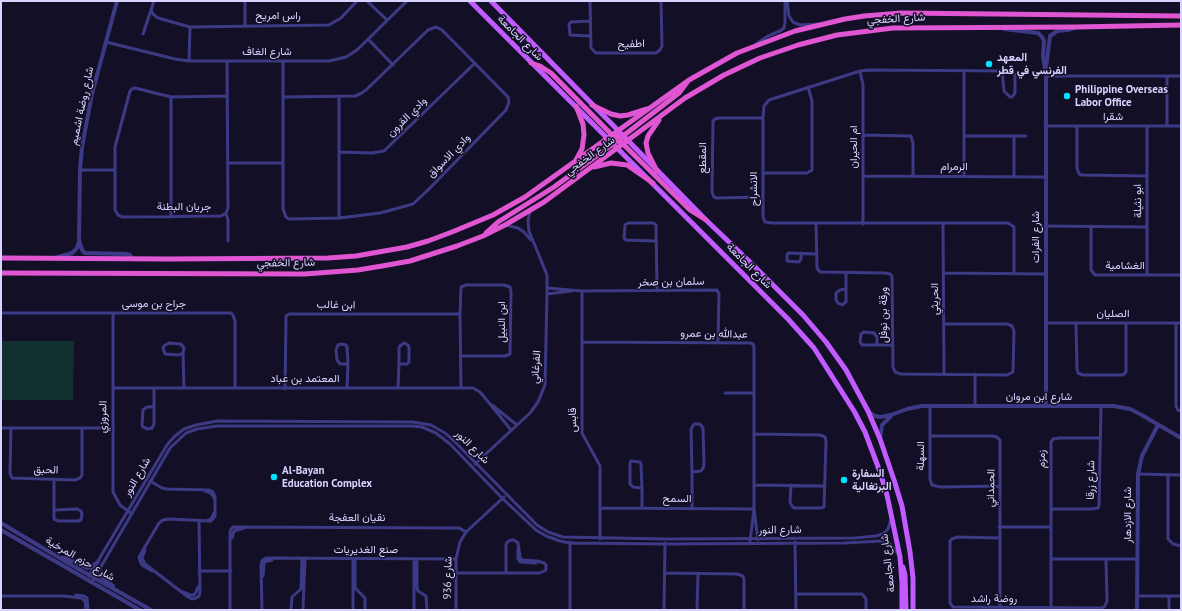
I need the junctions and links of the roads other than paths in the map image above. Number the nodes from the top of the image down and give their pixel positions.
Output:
1 (117, 1) edge
2 (154, 1) edge
3 (245, 1) edge
4 (357, 1) edge
5 (367, 1) edge
6 (407, 1) edge
7 (470, 1) edge
8 (490, 1) edge
9 (590, 1) edge
10 (661, 1) edge
11 (786, 1) edge
12 (151, 9) junction
13 (1181, 15) edge
14 (387, 20) junction
15 (590, 22) junction
16 (823, 24) junction
17 (190, 26) junction
18 (245, 26) junction
19 (1181, 26) edge
20 (1075, 27) junction
21 (1002, 28) junction
22 (143, 34) dead end
23 (590, 36) junction
24 (369, 40) junction
25 (106, 42) junction
26 (754, 46) junction
27 (189, 61) junction
28 (226, 61) junction
29 (283, 61) junction
30 (531, 63) junction
31 (474, 64) junction
32 (393, 65) junction
33 (1046, 68) junction
34 (860, 71) junction
35 (964, 71) junction
36 (1002, 71) junction
37 (1046, 76) junction
38 (1167, 76) junction
39 (1181, 76) edge
40 (689, 80) junction
41 (808, 87) junction
42 (226, 96) junction
43 (339, 96) junction
44 (171, 97) junction
45 (283, 97) junction
46 (592, 105) junction
47 (576, 106) junction
48 (648, 109) junction
49 (665, 113) junction
50 (762, 118) junction
51 (1046, 126) junction
52 (1077, 126) junction
53 (1147, 126) junction
54 (1167, 126) junction
55 (1181, 126) edge
56 (618, 131) junction
57 (863, 135) junction
58 (964, 136) junction
59 (1014, 136) junction
60 (1026, 136) dead end
61 (610, 137) junction
62 (620, 141) junction
63 (340, 152) junction
64 (227, 163) junction
65 (283, 163) junction
66 (574, 163) junction
67 (591, 168) junction
68 (80, 170) junction
69 (115, 170) junction
70 (657, 171) junction
71 (763, 173) junction
72 (863, 176) junction
73 (913, 176) junction
74 (964, 176) junction
75 (1147, 176) junction
76 (1014, 177) junction
77 (1045, 177) junction
78 (653, 183) junction
79 (763, 198) junction
80 (530, 211) junction
81 (226, 213) junction
82 (171, 217) junction
83 (339, 218) junction
84 (706, 220) junction
85 (816, 223) junction
86 (864, 224) junction
87 (943, 224) junction
88 (505, 225) junction
89 (1045, 226) junction
90 (1091, 226) junction
91 (1148, 227) junction
92 (483, 236) junction
93 (79, 240) junction
94 (228, 241) dead end
95 (656, 241) junction
96 (533, 243) junction
97 (801, 253) junction
98 (817, 254) junction
99 (1, 258) edge
100 (49, 259) junction
101 (133, 259) junction
102 (1, 273) edge
103 (846, 273) junction
104 (944, 273) junction
105 (1014, 274) junction
106 (1046, 274) junction
107 (1147, 275) junction
108 (1181, 275) edge
109 (547, 288) junction
110 (846, 289) junction
111 (573, 290) junction
112 (582, 291) junction
113 (657, 291) junction
114 (547, 294) junction
115 (1, 313) edge
116 (113, 313) junction
117 (460, 314) junction
118 (1046, 323) junction
119 (1126, 323) junction
120 (1176, 323) junction
121 (1181, 323) edge
122 (944, 324) junction
123 (1076, 324) junction
124 (582, 342) junction
125 (718, 342) junction
126 (877, 345) junction
127 (893, 345) junction
128 (183, 353) junction
129 (460, 356) junction
130 (348, 364) junction
131 (399, 364) junction
132 (944, 374) junction
133 (975, 374) junction
134 (113, 388) junction
135 (154, 388) junction
136 (184, 388) junction
137 (235, 388) junction
138 (347, 388) junction
139 (398, 388) junction
140 (460, 388) junction
141 (285, 389) junction
142 (725, 393) dead end
143 (754, 393) junction
144 (490, 404) junction
145 (930, 405) junction
146 (975, 406) junction
147 (1046, 406) junction
148 (1101, 406) junction
149 (154, 407) junction
150 (868, 411) junction
151 (1181, 411) edge
152 (892, 415) junction
153 (331, 421) junction
154 (517, 425) junction
155 (1158, 425) junction
156 (331, 426) junction
157 (1, 428) edge
158 (11, 428) junction
159 (82, 428) junction
160 (112, 428) junction
161 (511, 430) junction
162 (754, 434) junction
163 (930, 436) junction
164 (1100, 438) junction
165 (1181, 438) edge
166 (880, 439) junction
167 (476, 464) junction
168 (473, 467) junction
169 (692, 472) junction
170 (1138, 474) junction
171 (1181, 474) edge
172 (1168, 475) junction
173 (54, 480) junction
174 (150, 481) junction
175 (754, 485) junction
176 (791, 485) junction
177 (826, 486) junction
178 (1000, 486) junction
179 (642, 488) junction
180 (507, 495) junction
181 (502, 498) junction
182 (600, 508) junction
183 (642, 508) junction
184 (692, 508) junction
185 (754, 509) junction
186 (1051, 509) junction
187 (54, 510) junction
188 (128, 510) junction
189 (132, 514) junction
190 (892, 515) junction
191 (199, 521) junction
192 (1, 524) edge
193 (999, 527) junction
194 (1051, 527) junction
195 (1, 530) edge
196 (466, 532) junction
197 (570, 538) junction
198 (795, 538) junction
199 (999, 538) junction
200 (600, 539) junction
201 (665, 539) junction
202 (750, 539) junction
203 (758, 539) junction
204 (570, 543) junction
205 (600, 543) junction
206 (795, 543) junction
207 (665, 544) junction
208 (750, 544) junction
209 (758, 544) junction
210 (1181, 546) edge
211 (900, 557) junction
212 (61, 558) junction
213 (303, 559) junction
214 (354, 559) junction
215 (415, 559) junction
216 (456, 559) junction
217 (1051, 559) junction
218 (1106, 560) junction
219 (1137, 560) junction
220 (98, 562) junction
221 (900, 565) junction
222 (100, 569) junction
223 (199, 571) junction
224 (231, 571) junction
225 (457, 573) junction
226 (506, 573) junction
227 (665, 573) junction
228 (698, 574) junction
229 (88, 577) junction
230 (93, 580) junction
231 (122, 593) junction
232 (359, 593) junction
233 (421, 593) junction
234 (296, 594) junction
235 (796, 594) junction
236 (1, 596) edge
237 (1137, 596) junction
238 (1169, 596) junction
239 (1181, 596) edge
240 (353, 597) junction
241 (304, 598) junction
242 (414, 598) junction
243 (1000, 608) junction
244 (1051, 608) junction
245 (87, 610) edge
246 (140, 610) edge
247 (151, 610) edge
248 (230, 610) edge
249 (262, 610) edge
250 (291, 610) edge
251 (304, 610) edge
252 (353, 610) edge
253 (365, 610) edge
254 (414, 610) edge
255 (427, 610) edge
256 (456, 610) edge
257 (570, 610) edge
258 (664, 610) edge
259 (697, 610) edge
260 (744, 610) edge
261 (796, 610) edge
262 (866, 610) edge
263 (902, 610) edge
264 (906, 610) edge
265 (913, 610) edge
266 (1137, 610) edge
267 (1169, 610) edge

1 - 25 street, شارع روضة اشميم
2 - 12 street
3 - 18 street
4 - 18 street, راس امريح
5 - 14 street
6 - 14 street, شارع الغاف
7 - 30 main road, شارع الجامعة
8 - 46 main road, شارع الجامعة
9 - 15 street, اطفيح
10 - 23 street, اطفيح
11 - 16 street
11 - 26 street
12 - 17 street, راس امريح
12 - 22 street
13 - 16 highway, شارع الخفجي
14 - 24 street, شارع الغاف
15 - 23 street, اطفيح
15 - 23 street
16 - 26 highway, شارع الخفجي
17 - 18 street, راس امريح
17 - 27 street
19 - 20 highway, شارع الخفجي
20 - 21 highway, شارع الخفجي
20 - 33 street, شارع الفرات
21 - 33 street, شارع الفرات
21 - 49 highway, شارع الخفجي
24 - 29 street, شارع الغاف
24 - 32 street
25 - 27 street, شارع الغاف
25 - 68 street, شارع روضة اشميم
26 - 40 highway, شارع الخفجي
27 - 28 street, شارع الغاف
28 - 29 street, شارع الغاف
28 - 42 street, جريان البطنة
29 - 45 street, وادي الاسواق
30 - 47 main road, شارع الجامعة
30 - 61 highway
31 - 32 street, وادي الاسواق
31 - 63 street, وادي القرون
31 - 83 street, وادي الاسواق
32 - 43 street, وادي الاسواق
33 - 37 street, شارع الفرات
34 - 35 street, الانشراح
34 - 41 street, الانشراح
34 - 57 street, ام الحيران
35 - 36 street, الانشراح
35 - 58 street
36 - 36 street
37 - 38 street
37 - 51 street, شارع الفرات
38 - 39 street
38 - 54 street
40 - 48 highway, شارع الخفجي
40 - 62 highway
41 - 50 street, الانشراح
41 - 71 street
42 - 44 street, جريان البطنة
42 - 64 street, جريان البطنة
43 - 45 street, وادي الاسواق
43 - 63 street
44 - 69 street, جريان البطنة
44 - 82 street
45 - 65 street, وادي الاسواق
46 - 48 highway
46 - 56 main road, شارع الجامعة
47 - 61 main road, شارع الجامعة
47 - 66 highway
48 - 56 highway, شارع الخفجي
49 - 62 highway, شارع الخفجي
49 - 70 highway
50 - 71 street, الانشراح
50 - 79 street, المقطع
51 - 52 street, شقرا
51 - 77 street, شارع الفرات
52 - 53 street, شقرا
52 - 75 street
53 - 54 street, شقرا
53 - 75 street, ابو نثيلة
54 - 55 street, شقرا
56 - 61 highway, شارع الخفجي
56 - 62 highway
57 - 72 street, ام الحيران
57 - 73 street
58 - 59 street
58 - 74 street
59 - 60 street
59 - 76 street
61 - 62 highway
61 - 66 highway, شارع الخفجي
62 - 67 highway, شارع الخفجي
62 - 70 main road, شارع الجامعة
62 - 78 main road, شارع الجامعة
62 - 84 highway
62 - 92 highway
63 - 83 street
64 - 65 street
64 - 81 street, جريان البطنة
65 - 83 street, وادي الاسواق
66 - 101 highway, شارع الخفجي
67 - 78 highway
67 - 80 highway, شارع الخفجي
68 - 69 street
68 - 93 street, شارع روضة اشميم
69 - 82 street, جريان البطنة
70 - 84 main road, شارع الجامعة
71 - 79 street, الانشراح
72 - 73 street, الرمرام
72 - 86 street, ام الحيران
73 - 74 street, الرمرام
74 - 76 street, الرمرام
75 - 91 street, ابو نثيلة
76 - 77 street, الرمرام
77 - 89 street, شارع الفرات
78 - 190 main road, شارع الجامعة
79 - 85 street, الانشراح
80 - 88 highway, شارع الخفجي
80 - 96 street, الفرغاني
81 - 82 street, جريان البطنة
81 - 94 street
84 - 150 main road, شارع الجامعة
85 - 86 street, الانشراح
85 - 98 street, ورقة بن نوفل
86 - 87 street, الانشراح
87 - 104 street, الحريثي
87 - 105 street, الانشراح
88 - 92 highway, شارع الخفجي
88 - 96 street, الفرغاني
89 - 90 street
89 - 106 street, شارع الفرات
90 - 91 street
90 - 107 street, الغشامية
91 - 107 street, ابو نثيلة
92 - 102 highway, شارع الخفجي
93 - 100 street
93 - 101 street
95 - 95 street
95 - 113 street
96 - 109 street, الفرغاني
97 - 97 street
97 - 98 street
98 - 103 street, ورقة بن نوفل
99 - 100 highway, شارع الخفجي
100 - 101 highway, شارع الخفجي
103 - 110 street
103 - 127 street, ورقة بن نوفل
104 - 105 street
104 - 122 street, الحريثي
105 - 106 street
106 - 118 street, شارع الفرات
107 - 108 street, الغشامية
109 - 111 street, سلمان بن صخر
109 - 114 street, الفرغاني
110 - 110 street
111 - 112 street, سلمان بن صخر
111 - 114 street, سلمان بن صخر
112 - 113 street, سلمان بن صخر
112 - 124 street, قابس
113 - 125 street, سلمان بن صخر
114 - 154 street, الفرغاني
115 - 116 street, جراح بن موسى
116 - 134 street, المروزي
116 - 137 street, جراح بن موسى
117 - 129 street, ابن النبيل
117 - 129 street, ابن النبيل
117 - 141 street, ابن غالب
118 - 123 street, الصليان
118 - 147 street, شارع الفرات
119 - 120 street, الصليان
119 - 123 street, الصليان
119 - 123 street
120 - 121 street, الصليان
120 - 151 street
122 - 132 street, الحريثي
122 - 133 street, ورقة بن نوفل
124 - 125 street, عبدالله بن عمرو
124 - 182 street, قابس
125 - 143 street, عبدالله بن عمرو
126 - 126 street
126 - 127 street
127 - 132 street, ورقة بن نوفل
128 - 128 street
128 - 136 street
129 - 140 street, ابن النبيل
130 - 130 street
130 - 138 street
131 - 131 street
131 - 139 street
132 - 133 street, ورقة بن نوفل
133 - 146 street
134 - 135 street, المعتمد بن عباد
134 - 160 street, المروزي
135 - 136 street, المعتمد بن عباد
135 - 149 street
136 - 137 street, المعتمد بن عباد
137 - 141 street, المعتمد بن عباد
138 - 139 street, المعتمد بن عباد
138 - 141 street, المعتمد بن عباد
139 - 140 street, المعتمد بن عباد
140 - 144 street, المعتمد بن عباد
142 - 143 street
143 - 162 street, عبدالله بن عمرو
144 - 154 street, المعتمد بن عباد
144 - 161 street, المعتمد بن عباد
145 - 146 street, شارع ابن مروان
145 - 152 street, شارع ابن مروان
145 - 163 street, السهلة
146 - 147 street, شارع ابن مروان
147 - 148 street, شارع ابن مروان
148 - 155 street, شارع ابن مروان
148 - 164 street, شارع زرقا
149 - 149 street
150 - 152 street, شارع ابن مروان
150 - 166 main road, شارع الجامعة
152 - 166 street
153 - 156 street
153 - 167 street, شارع النور
153 - 188 street, شارع النور
154 - 161 street, الفرغاني
155 - 165 street, شارع ابن مروان
155 - 170 street, شارع الازدهار
156 - 168 street, شارع النور
156 - 174 street, شارع النور
157 - 158 street
158 - 159 street
158 - 173 street, الحبق
159 - 160 street
159 - 173 street, الحبق
160 - 188 street, المروزي
161 - 167 street, الفرغاني
162 - 175 street, عبدالله بن عمرو
162 - 177 street
163 - 178 street, الحمداني
163 - 178 street, السهلة
164 - 186 street, زمزم
164 - 186 street, شارع زرقا
166 - 265 main road, شارع الجامعة
167 - 168 street, الفرغاني
167 - 180 street, شارع النور
168 - 181 street, شارع النور
169 - 169 street
169 - 184 street
170 - 172 street
170 - 219 street, شارع الازدهار
171 - 172 street
172 - 210 street
173 - 187 street
174 - 189 street, شارع النور
174 - 191 street
175 - 176 street
175 - 185 street, عبدالله بن عمرو
176 - 177 street
176 - 177 street
178 - 193 street, الحمداني
179 - 179 street
179 - 183 street
180 - 181 street, شارع 936
180 - 197 street, شارع النور
181 - 196 street, شارع 936
181 - 204 street, شارع النور
182 - 183 street, السمح
182 - 200 street, قابس
183 - 184 street, السمح
184 - 185 street, السمح
185 - 202 street, عبدالله بن عمرو
185 - 203 street, عبدالله بن عمرو
186 - 194 street, زمزم
187 - 187 street
188 - 189 street, المروزي
188 - 220 street, شارع النور
189 - 222 street, شارع النور
190 - 198 street, شارع النور
190 - 211 main road, شارع الجامعة
191 - 223 street
191 - 223 street
192 - 212 street, شارع حزم المرخية
193 - 194 street
193 - 199 street, الحمداني
194 - 217 street, زمزم
195 - 229 street, شارع حزم المرخية
196 - 216 street, شارع 936
196 - 224 street, نقيان العفجة
197 - 200 street, شارع النور
197 - 204 street
198 - 203 street, شارع النور
198 - 206 street
199 - 243 street, الحمداني
199 - 243 street, روضة راشد
200 - 201 street, شارع النور
200 - 205 street, قابس
201 - 202 street, شارع النور
201 - 207 street
202 - 203 street, شارع النور
202 - 208 street, عبدالله بن عمرو
203 - 209 street, عبدالله بن عمرو
204 - 205 street, شارع النور
204 - 257 street
205 - 207 street, شارع النور
206 - 209 street, شارع النور
206 - 211 street, شارع النور
206 - 235 street
207 - 208 street, شارع النور
207 - 227 street
208 - 209 street, شارع النور
211 - 221 main road, شارع الجامعة
212 - 220 street
212 - 229 street, شارع حزم المرخية
213 - 214 street, صنع الغديريات
213 - 234 street
213 - 241 street
213 - 249 street, صنع الغديريات
214 - 215 street, صنع الغديريات
214 - 232 street
214 - 240 street
215 - 216 street, صنع الغديريات
215 - 233 street
215 - 242 street
216 - 225 street, شارع 936
217 - 218 street
217 - 244 street, زمزم
218 - 219 street
218 - 244 street, روضة راشد
219 - 237 street, شارع الازدهار
220 - 229 street, شارع النور
221 - 263 main road, شارع الجامعة
221 - 264 main road
222 - 230 street, شارع النور
222 - 231 street
223 - 224 street
224 - 248 street, نقيان العفجة
225 - 226 street
225 - 256 street, شارع 936
226 - 226 street
227 - 228 street
227 - 258 street
228 - 259 street
228 - 260 street
229 - 230 street, شارع حزم المرخية
230 - 231 street, شارع حزم المرخية
230 - 246 street, شارع حزم المرخية
231 - 247 street, شارع حزم المرخية
232 - 240 street
232 - 253 street
233 - 242 street
233 - 255 street
234 - 241 street
234 - 250 street
235 - 261 street
235 - 262 street
236 - 245 street
237 - 238 street
237 - 266 street, شارع الازدهار
238 - 239 street
238 - 267 street
240 - 252 street
241 - 251 street
242 - 254 street
243 - 244 street, روضة راشد

